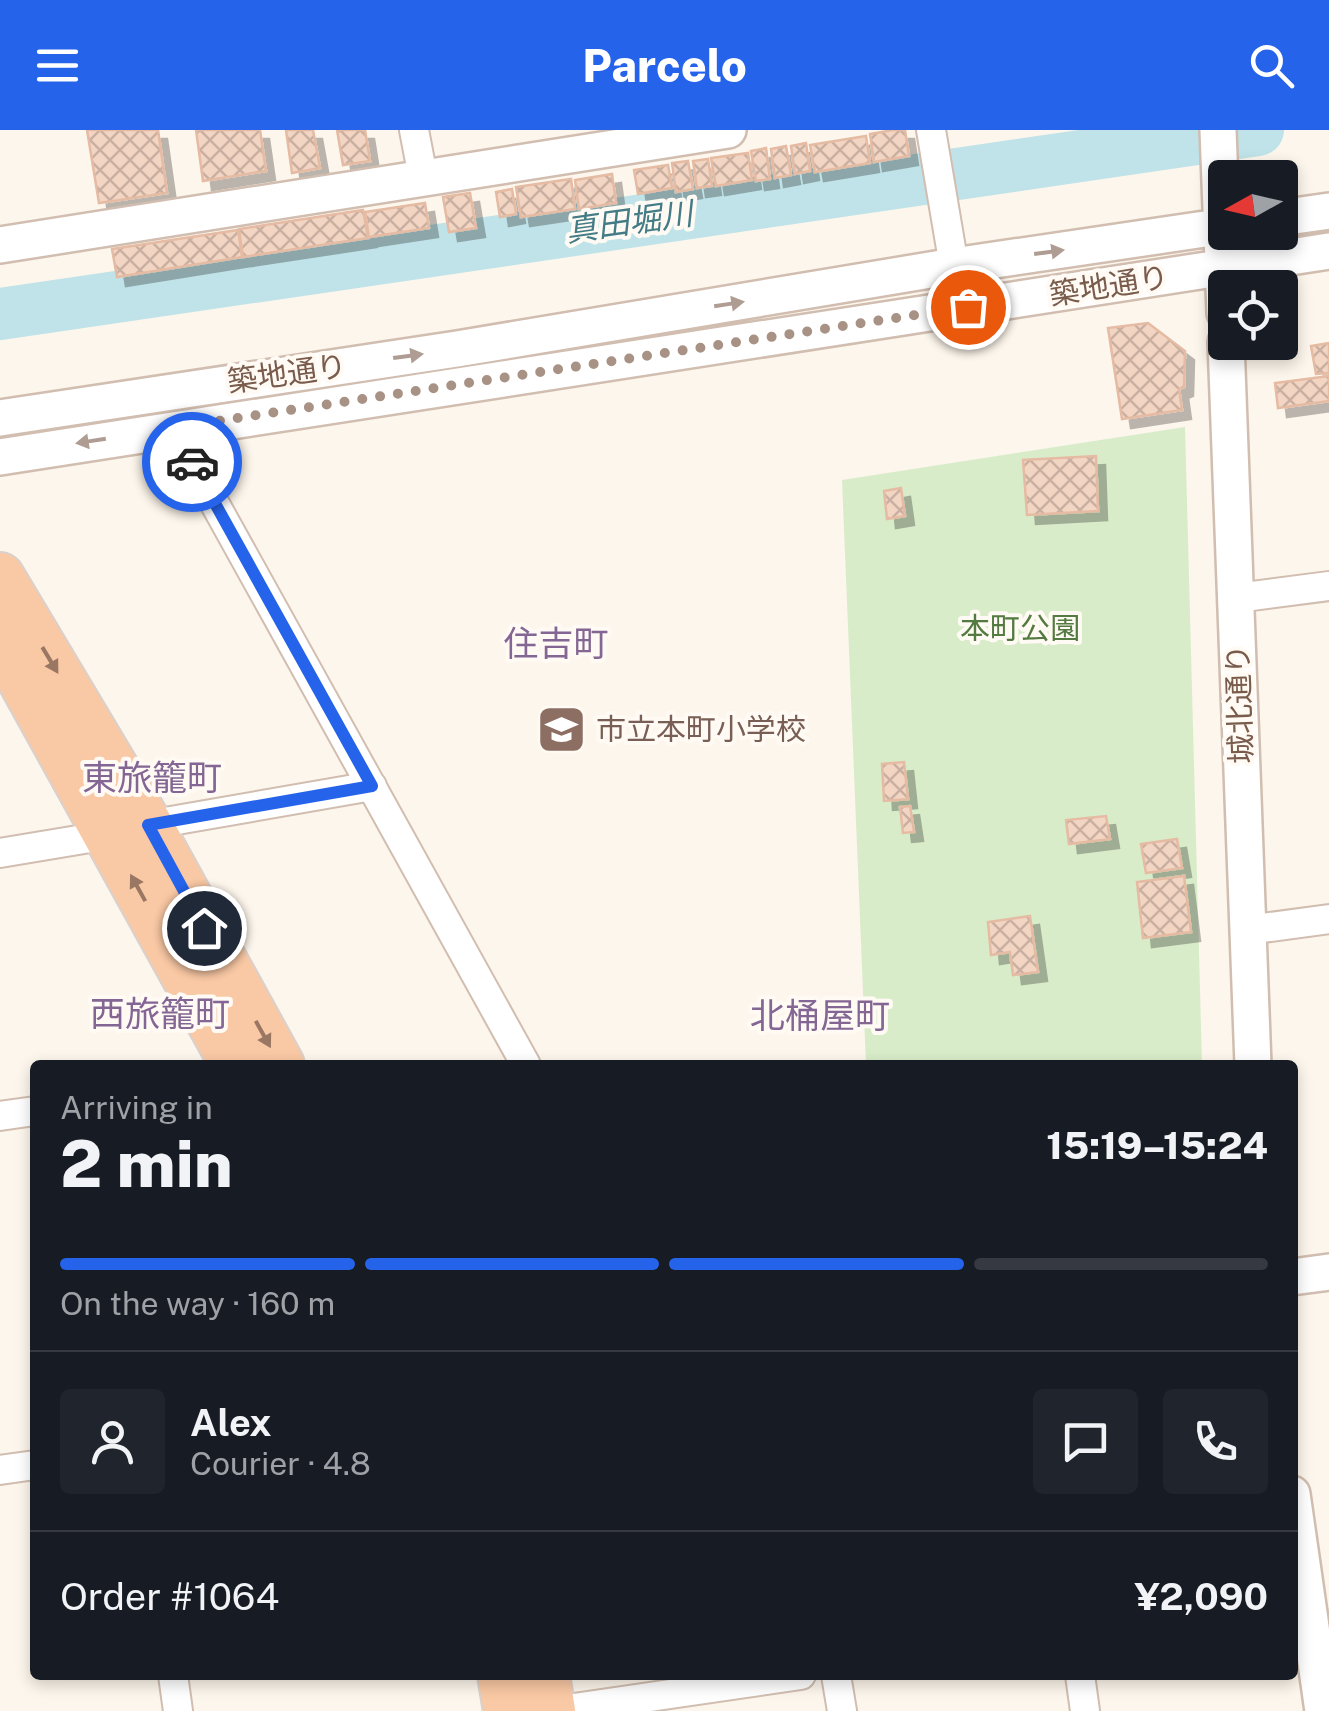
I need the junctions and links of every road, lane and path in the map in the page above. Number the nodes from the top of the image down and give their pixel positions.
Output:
1 (414, 130) edge
2 (728, 130) edge
3 (932, 139) edge
4 (423, 177) junction
5 (1329, 211) edge
6 (1298, 215) edge
7 (1208, 229) edge
8 (0, 245) edge
9 (1223, 250) edge
10 (1329, 251) edge
11 (954, 266) junction
12 (1223, 268) junction
13 (1227, 360) edge
14 (0, 418) edge
15 (185, 426) junction
16 (36, 450) junction
17 (0, 457) edge
18 (0, 488) edge
19 (0, 577) edge
20 (1329, 586) edge
21 (1236, 598) junction
22 (0, 640) edge
23 (372, 786) junction
24 (128, 830) junction
25 (0, 853) edge
26 (1329, 918) edge
27 (1248, 930) junction
28 (234, 1060) edge
29 (277, 1060) edge
30 (523, 1060) edge
31 (1253, 1060) edge
32 (30, 1112) edge
33 (0, 1116) edge
34 (1329, 1272) edge
35 (1298, 1276) edge
36 (30, 1466) edge
37 (0, 1470) edge
38 (1298, 1531) edge
39 (1309, 1599) edge
40 (174, 1680) edge
41 (503, 1680) edge
42 (545, 1680) edge
43 (766, 1680) edge
44 (837, 1680) edge
45 (1081, 1680) edge
46 (178, 1711) edge
47 (508, 1711) edge
48 (552, 1711) edge
49 (842, 1711) edge
50 (1085, 1711) edge
51 (1323, 1711) edge

1 - 4 street
2 - 4 street
3 - 11 street
4 - 8 street
5 - 6 street
11 -> 7 street, 築地通り
9 - 12 street
10 - 12 street, 築地通り
14 -> 11 street, 築地通り
12 - 15 street, 築地通り
13 - 21 street, 城北通り
15 -> 16 street, 築地通り
15 - 23 street
16 - 17 street, 築地通り
16 - 18 street
19 -> 24 highway
20 - 21 street
21 - 27 street, 城北通り
22 - 24 highway
23 - 24 street
23 - 30 street
24 - 25 street
28 -> 24 highway
24 -> 29 highway
26 - 27 street
27 - 31 street, 城北通り
32 - 33 street
34 - 35 street
36 - 37 street
38 - 39 street
39 - 51 street
40 - 46 street
41 - 47 highway
42 - 48 highway
43 - 48 street
44 - 49 street
45 - 50 street

